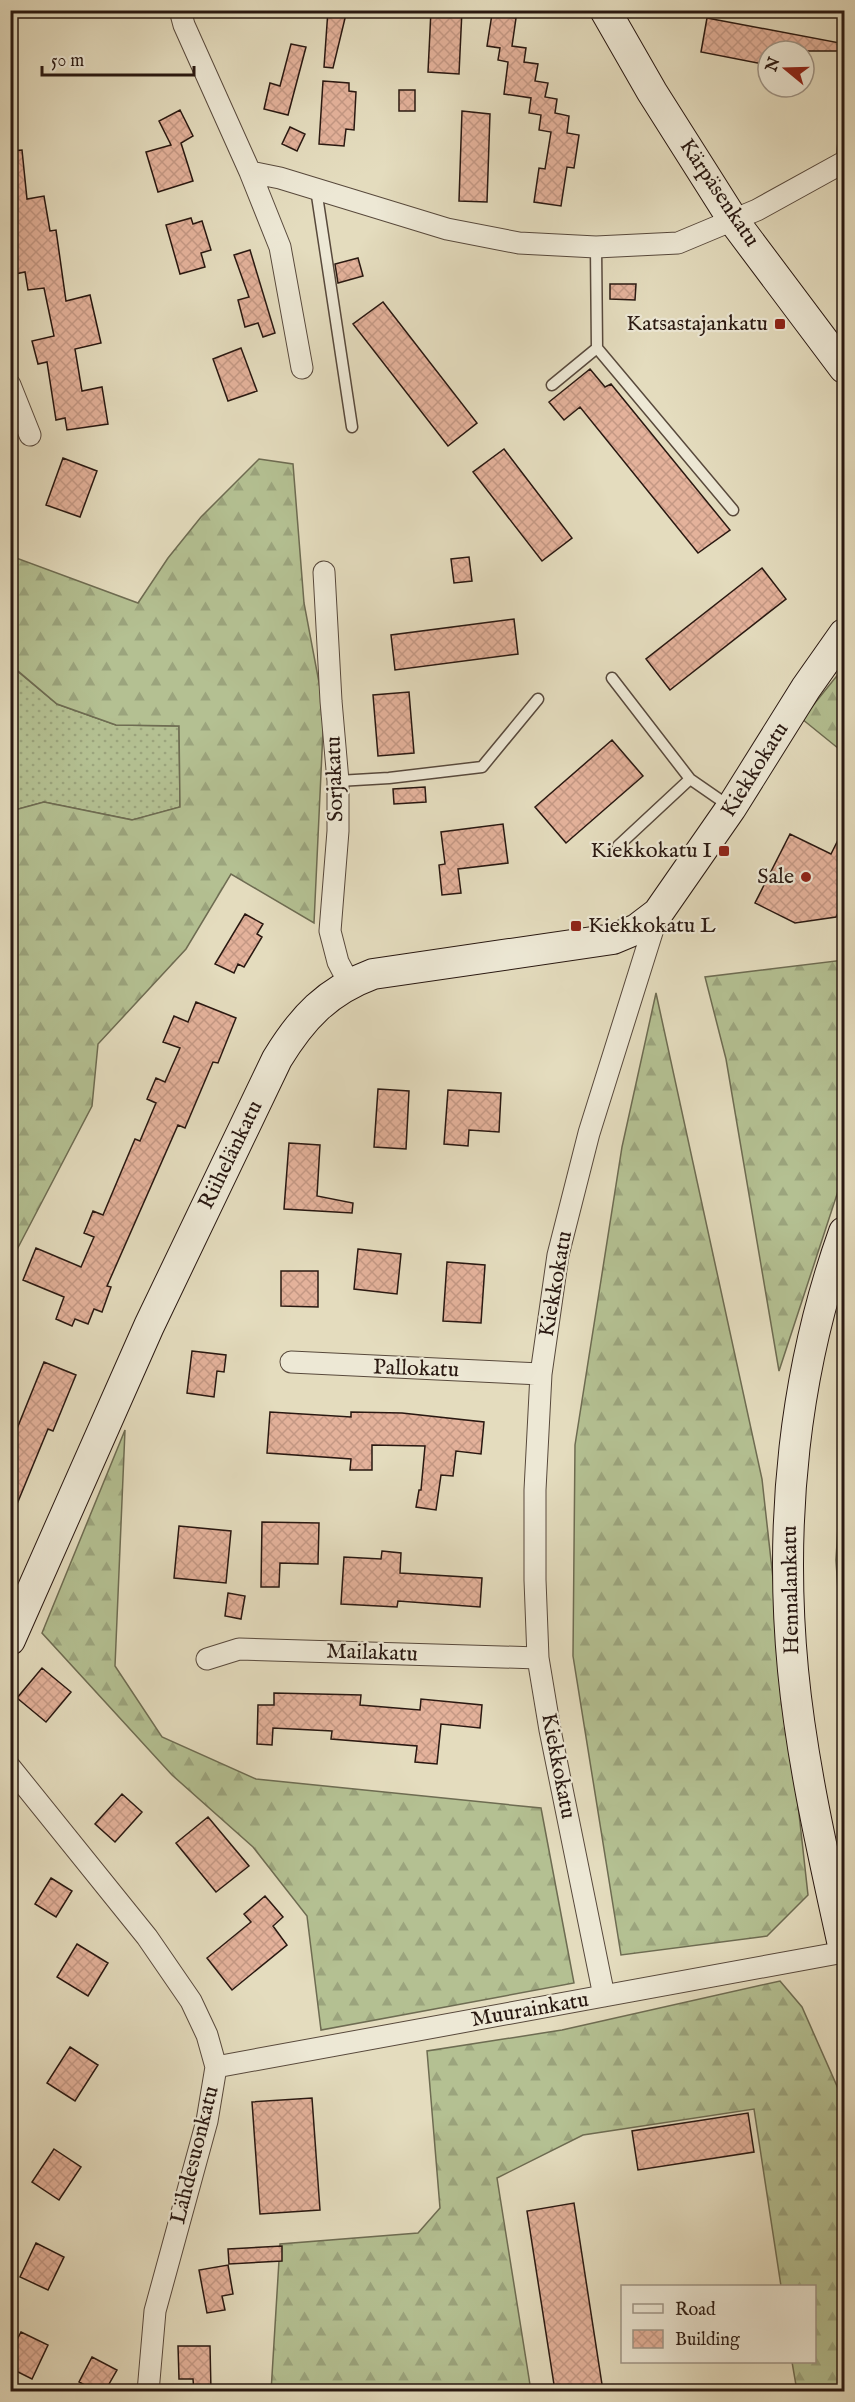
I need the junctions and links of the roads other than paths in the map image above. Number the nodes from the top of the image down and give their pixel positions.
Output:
1 (180, 10) edge
2 (605, 10) edge
3 (844, 137) edge
4 (843, 163) edge
5 (250, 172) junction
6 (316, 188) junction
7 (733, 220) junction
8 (596, 247) junction
9 (597, 348) junction
10 (302, 368) dead end
11 (844, 368) edge
12 (10, 385) edge
13 (552, 386) dead end
14 (352, 427) dead end
15 (30, 435) dead end
16 (733, 510) dead end
17 (324, 572) dead end
18 (844, 634) edge
19 (612, 678) dead end
20 (538, 699) dead end
21 (690, 779) junction
22 (338, 781) junction
23 (731, 808) junction
24 (618, 846) dead end
25 (658, 913) junction
26 (349, 983) junction
27 (844, 1232) edge
28 (291, 1362) dead end
29 (541, 1374) junction
30 (10, 1640) edge
31 (538, 1658) junction
32 (207, 1659) dead end
33 (10, 1767) edge
34 (844, 1951) edge
35 (604, 1996) junction
36 (216, 2067) junction
37 (148, 2391) edge

1 - 5 street
2 - 7 street, Kärpäsenkatu
3 - 4 lane
4 - 7 street
5 - 6 street
5 - 10 street
6 - 8 street
6 - 14 lane
7 - 8 street
7 - 11 street, Kärpäsenkatu
8 - 9 lane
9 - 13 lane
9 - 16 lane
12 - 15 street
17 - 22 street, Sorjakatu
18 - 23 street, Kiekkokatu
19 - 21 lane
20 - 22 lane
21 - 23 lane
21 - 24 lane
22 - 26 street, Sorjakatu
23 - 25 street, Kiekkokatu
25 - 26 street, Riihelänkatu
25 - 29 street, Kiekkokatu
26 - 30 street, Riihelänkatu
27 - 34 street, Hennalankatu
28 - 29 street, Pallokatu
29 - 31 street, Kiekkokatu
31 - 32 street, Mailakatu
31 - 35 street, Kiekkokatu
33 - 36 street, Lähdesuonkatu
34 - 35 street, Muurainkatu
35 - 36 street, Muurainkatu
36 - 37 street, Lähdesuonkatu

